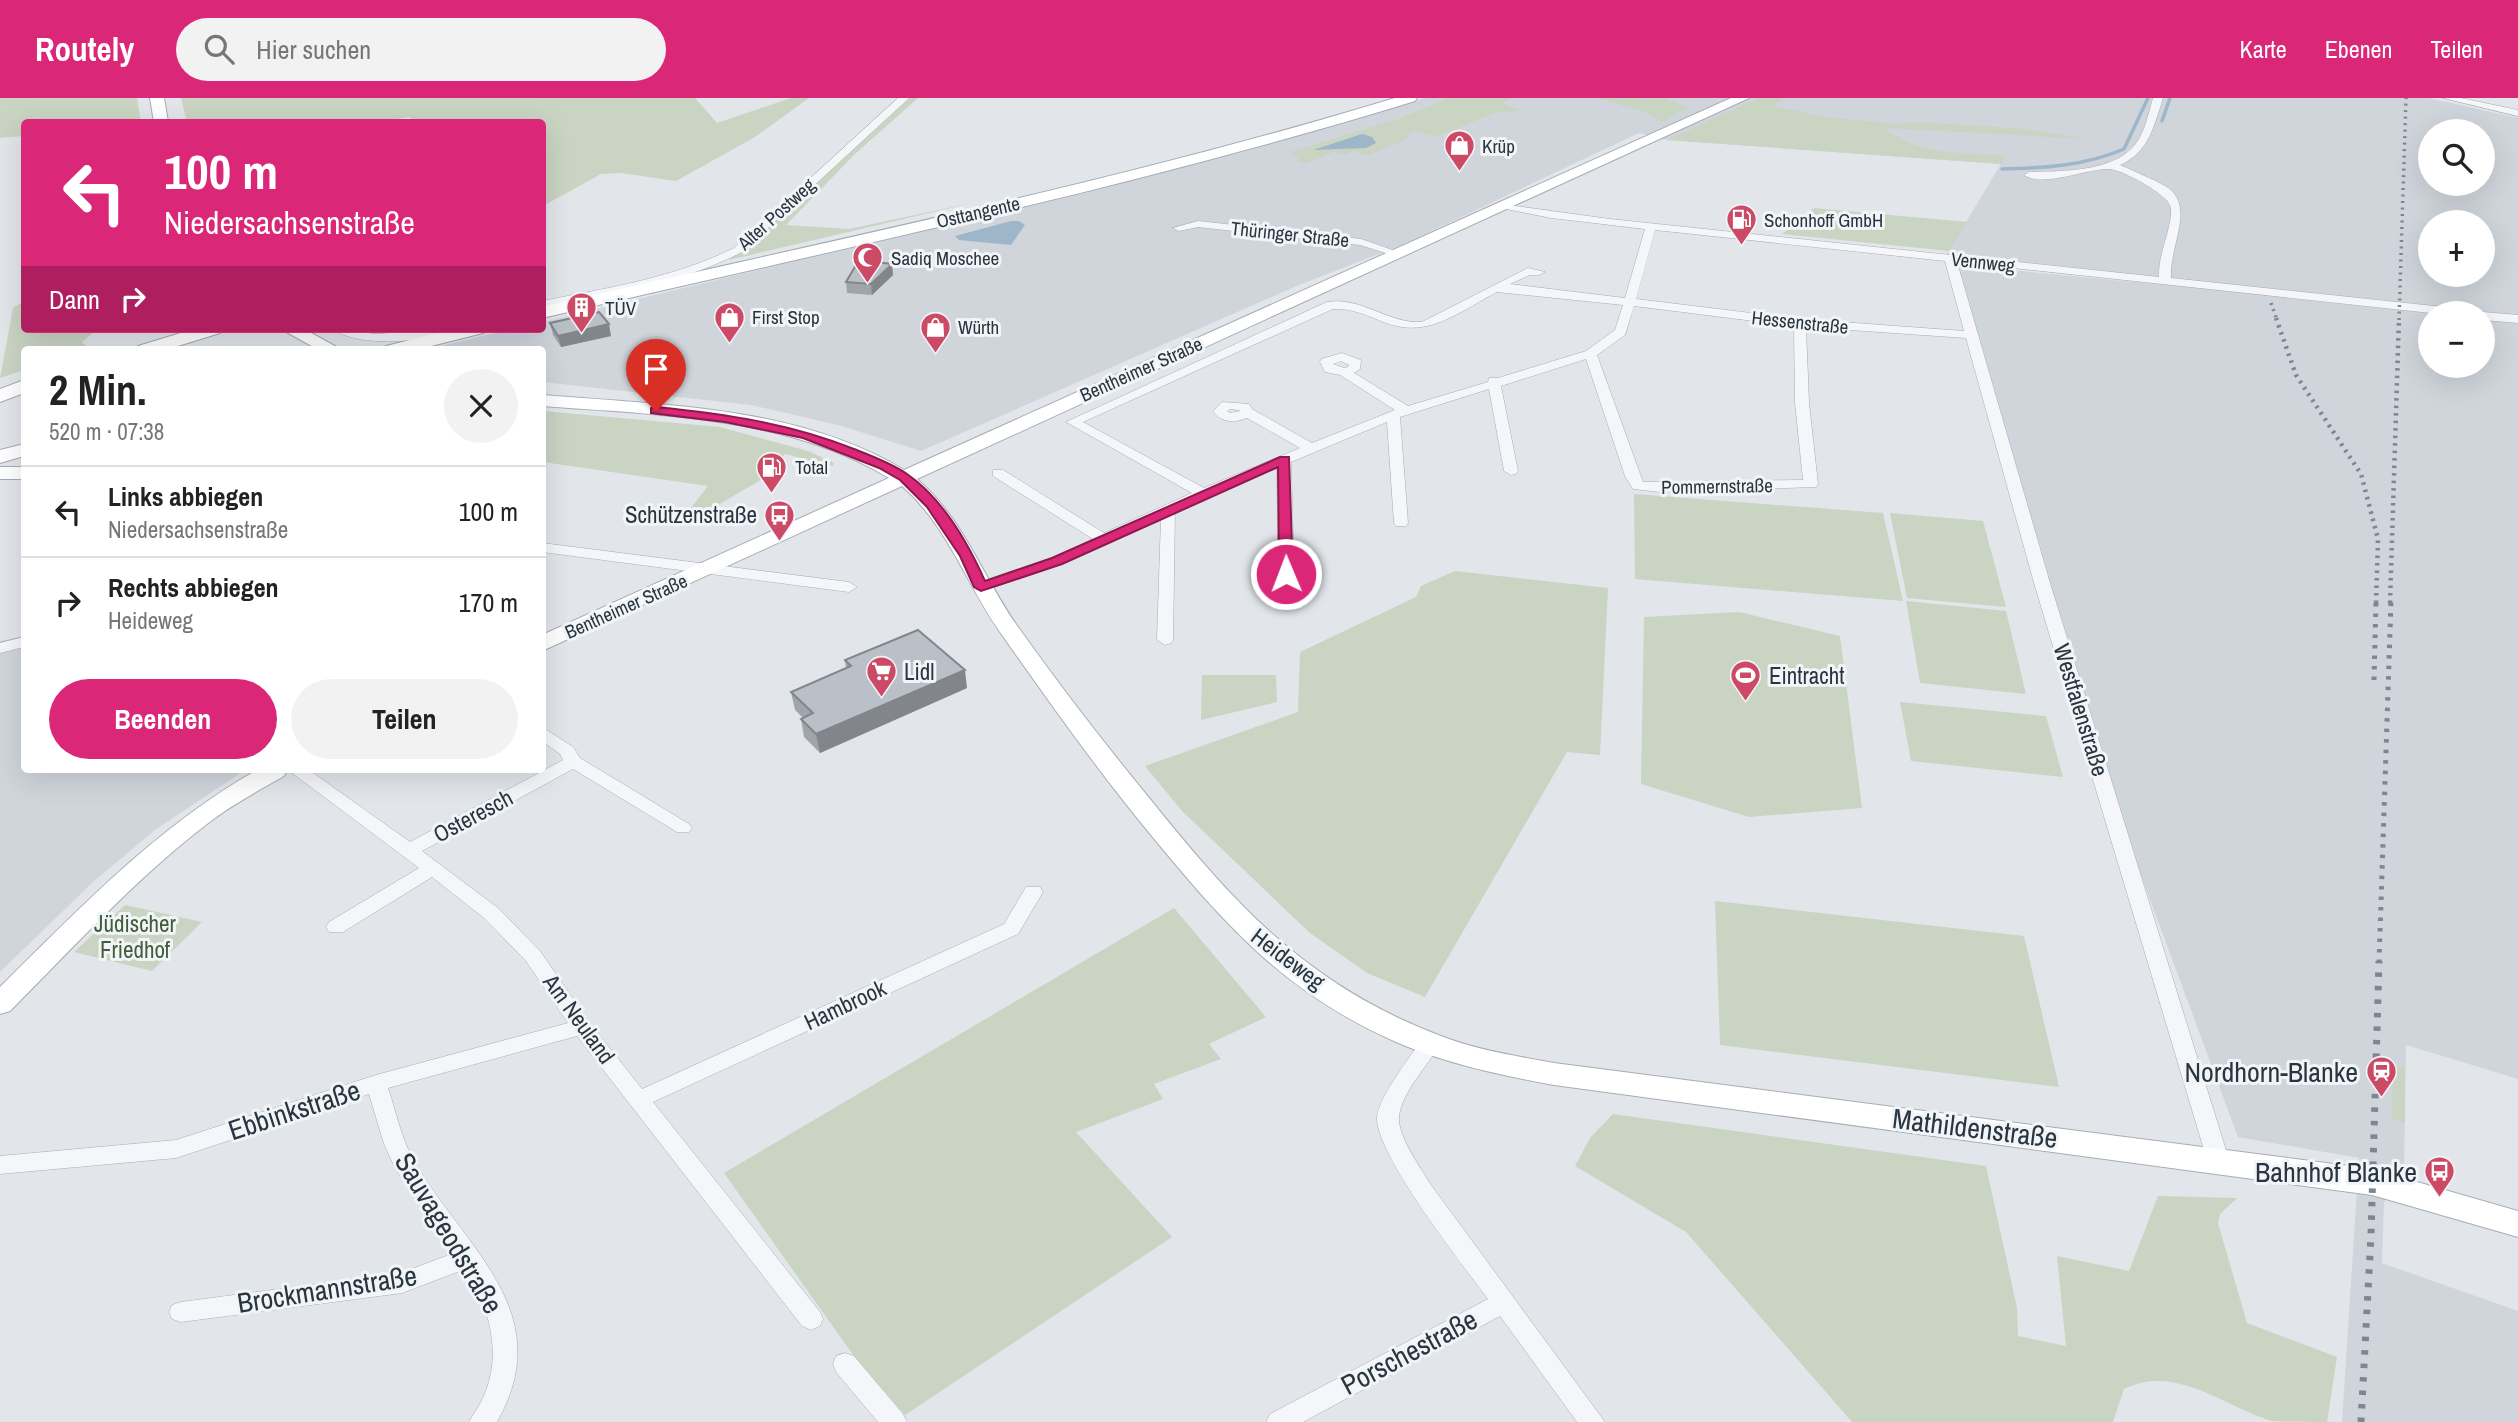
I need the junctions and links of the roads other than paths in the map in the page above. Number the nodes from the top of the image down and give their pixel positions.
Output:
1 (157, 98) edge
2 (904, 98) edge
3 (1410, 98) edge
4 (1742, 98) edge
5 (2158, 98) edge
6 (2448, 98) edge
7 (2518, 113) edge
8 (160, 119) edge
9 (2112, 165) junction
10 (2029, 175) dead end
11 (1505, 206) junction
12 (1651, 226) junction
13 (1180, 228) dead end
14 (1398, 254) junction
15 (1950, 259) junction
16 (1539, 272) dead end
17 (2165, 281) junction
18 (1495, 288) junction
19 (1630, 303) junction
20 (546, 304) edge
21 (2418, 308) edge
22 (546, 312) edge
23 (2495, 317) edge
24 (2518, 319) edge
25 (1800, 323) junction
26 (199, 333) edge
27 (298, 333) edge
28 (349, 333) edge
29 (422, 333) edge
30 (460, 333) edge
31 (1971, 335) junction
32 (158, 346) edge
33 (322, 346) edge
34 (409, 346) edge
35 (1590, 354) junction
36 (1344, 372) dead end
37 (1494, 382) junction
38 (21, 387) edge
39 (0, 396) edge
40 (546, 401) edge
41 (1247, 412) dead end
42 (1399, 413) junction
43 (21, 448) edge
44 (1310, 448) junction
45 (21, 449) edge
46 (0, 450) edge
47 (0, 457) edge
48 (1284, 459) junction
49 (1511, 471) dead end
50 (0, 473) edge
51 (21, 473) edge
52 (998, 473) dead end
53 (904, 477) junction
54 (1203, 494) junction
55 (1168, 510) junction
56 (1402, 523) dead end
57 (1103, 539) junction
58 (546, 547) edge
59 (711, 568) junction
60 (1286, 574) dead end
61 (849, 587) dead end
62 (981, 587) junction
63 (1165, 640) dead end
64 (546, 642) edge
65 (21, 643) edge
66 (0, 648) edge
67 (546, 735) edge
68 (573, 762) junction
69 (270, 773) edge
70 (301, 773) edge
71 (682, 828) dead end
72 (409, 850) junction
73 (432, 869) junction
74 (1033, 892) dead end
75 (336, 927) dead end
76 (0, 1004) edge
77 (582, 1027) junction
78 (1430, 1044) junction
79 (376, 1083) junction
80 (640, 1099) junction
81 (2218, 1160) junction
82 (0, 1165) edge
83 (2518, 1224) edge
84 (470, 1258) junction
85 (1502, 1303) junction
86 (181, 1312) dead end
87 (811, 1319) dead end
88 (845, 1364) dead end
89 (482, 1422) edge
90 (894, 1422) edge
91 (1279, 1422) edge
92 (1592, 1422) edge

1 - 8 street
2 - 20 street, Alter Postweg
3 - 22 main road, Osttangente
4 - 11 street, Bentheimer Straße
5 - 9 street
6 - 7 street
9 - 10 street
9 - 17 street
11 - 12 street, Vennweg
11 - 14 street, Bentheimer Straße
12 - 15 street, Vennweg
12 - 19 street
13 - 14 street, Thüringer Straße
14 - 53 street, Bentheimer Straße
15 - 17 street, Vennweg
15 - 31 street, Westfalenstraße
16 - 18 street
17 - 21 street, Vennweg
18 - 19 street, Hessenstraße
18 - 54 street
19 - 25 street, Hessenstraße
19 - 35 street
23 - 24 street
25 - 31 street, Hessenstraße
25 - 35 street, Pommernstraße
26 - 32 main road
27 - 33 street
28 - 29 street
30 - 34 main road
31 - 81 street, Westfalenstraße
35 - 37 street
36 - 42 street
37 - 42 street
37 - 49 street
38 - 39 main road
40 - 53 street, Heideweg
41 - 44 street
42 - 44 street
42 - 56 street
43 - 46 main road
44 - 48 street
45 - 47 main road
48 - 54 street
48 - 60 street
50 - 51 main road
52 - 57 street
53 - 59 street, Bentheimer Straße
53 - 62 street, Heideweg
54 - 55 street
55 - 57 street
55 - 63 street
57 - 62 street
58 - 59 street
59 - 61 street
59 - 64 street, Bentheimer Straße
62 - 78 street, Heideweg
65 - 66 street
67 - 68 street
68 - 71 street
68 - 72 street, Osteresch
69 - 76 street
70 - 72 street, Am Neuland
72 - 73 street, Am Neuland
73 - 75 street
73 - 77 street, Am Neuland
74 - 80 street, Hambrook
77 - 79 street, Ebbinkstraße
77 - 80 street, Am Neuland
78 - 81 street, Mathildenstraße
78 - 85 street
79 - 82 street, Ebbinkstraße
79 - 84 street, Sauvageodstraße
80 - 87 street, Am Neuland
81 - 83 street, Mathildenstraße
84 - 86 street, Brockmannstraße
84 - 89 street, Sauvageodstraße
85 - 91 street, Porschestraße
85 - 92 street
88 - 90 street

